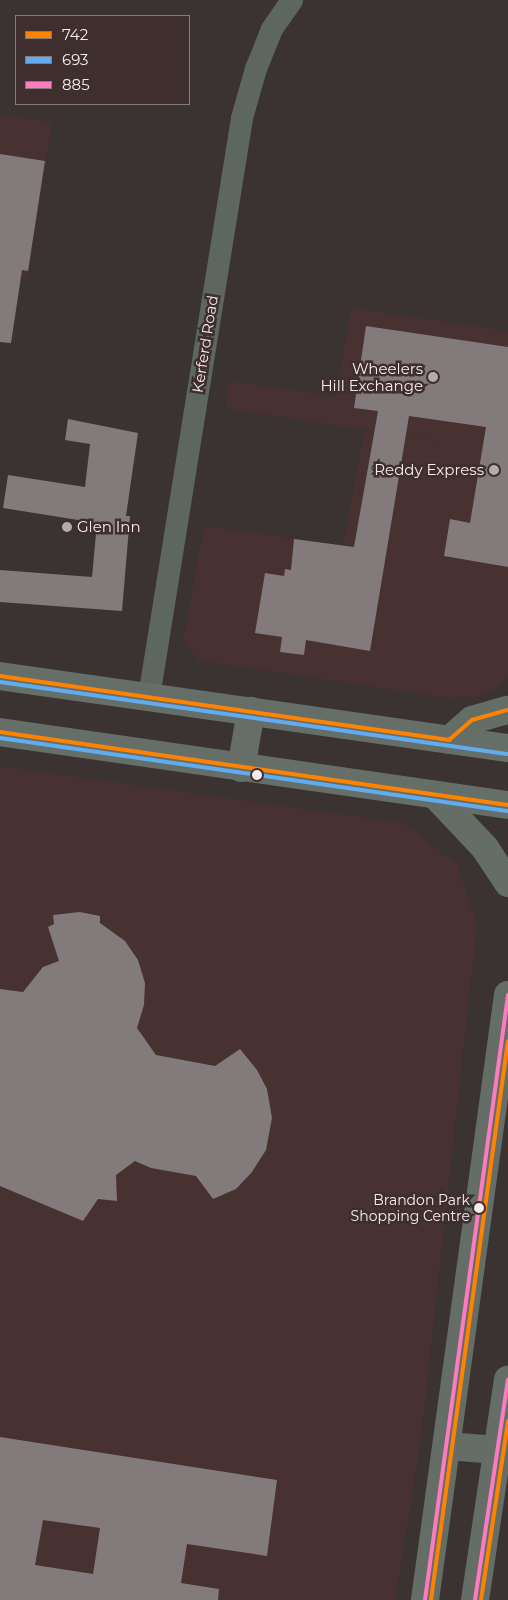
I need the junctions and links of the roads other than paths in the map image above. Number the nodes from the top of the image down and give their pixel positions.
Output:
1 (292, 0) edge
2 (0, 676) edge
3 (149, 697) junction
4 (508, 710) edge
5 (251, 712) junction
6 (0, 732) edge
7 (449, 740) junction
8 (508, 748) edge
9 (242, 768) junction
10 (436, 796) junction
11 (508, 806) edge
12 (508, 883) edge
13 (508, 995) edge
14 (508, 1379) edge
15 (447, 1446) junction
16 (497, 1450) junction
17 (425, 1600) edge
18 (475, 1600) edge

1 - 3 street, Kerferd Road
2 - 3 main road
3 - 5 main road
4 - 7 highway
5 - 7 main road
5 - 9 main road
6 - 9 main road
7 - 8 main road
9 - 10 main road
10 - 11 main road
10 - 12 highway
13 - 15 highway
14 - 16 highway
15 - 16 highway
15 - 17 highway
16 - 18 highway

